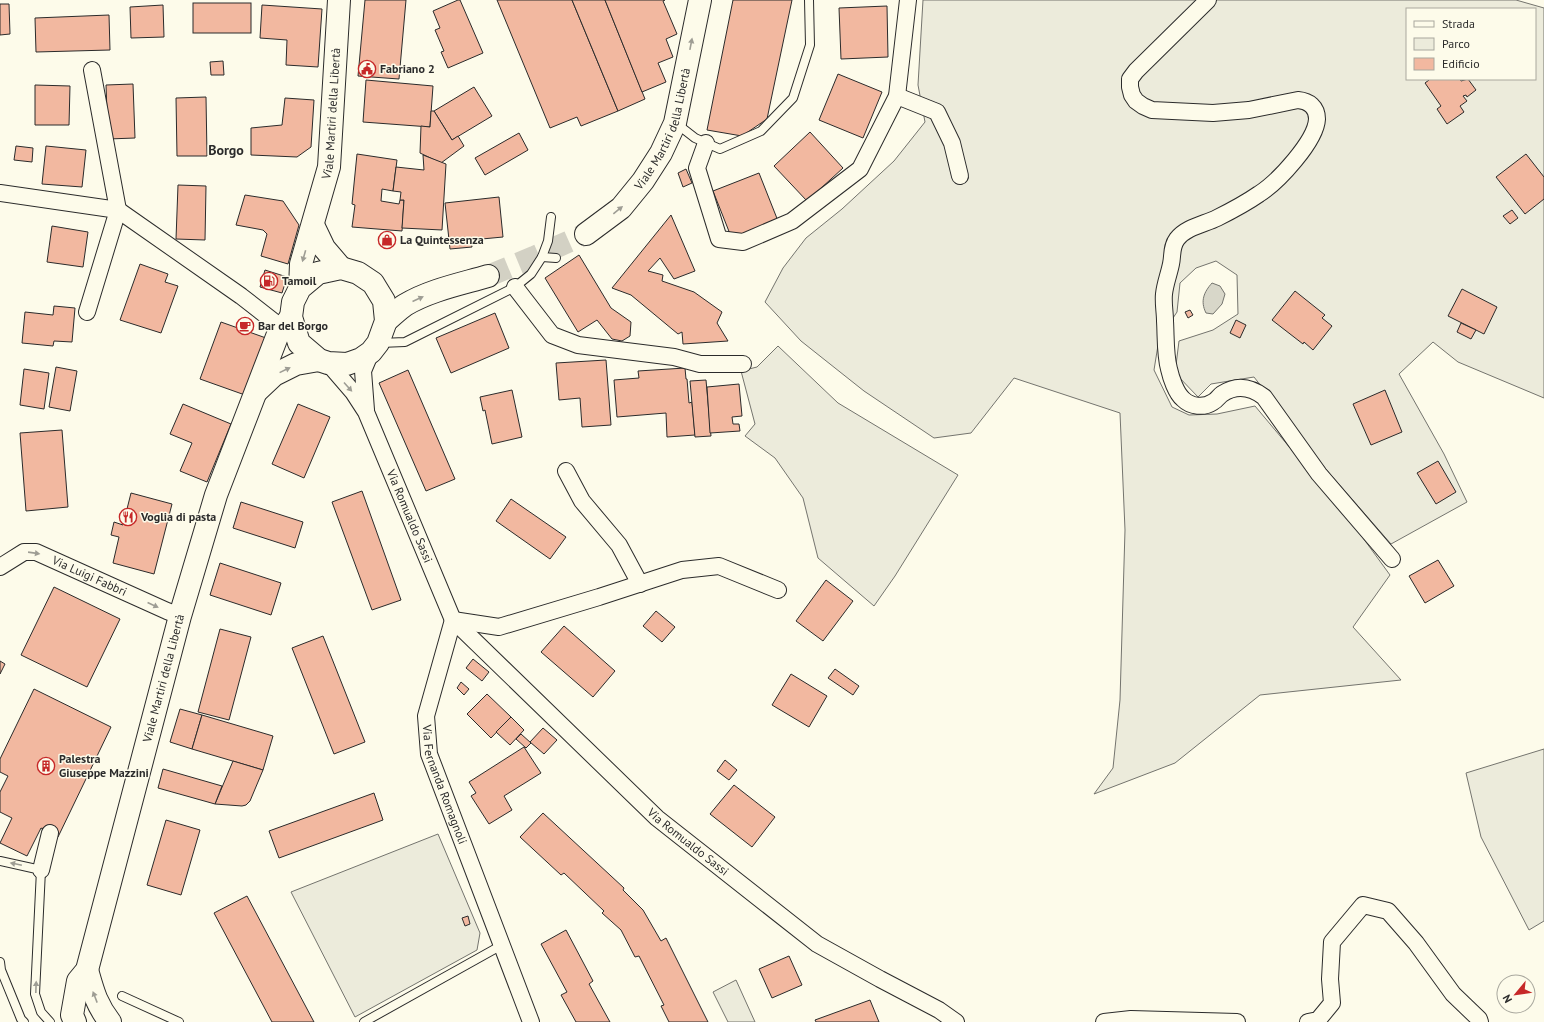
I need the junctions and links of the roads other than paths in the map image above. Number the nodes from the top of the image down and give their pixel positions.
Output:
1 (339, 0) edge
2 (700, 0) edge
3 (809, 0) edge
4 (908, 0) edge
5 (1208, 0) edge
6 (92, 70) dead end
7 (897, 96) junction
8 (675, 123) junction
9 (706, 143) junction
10 (960, 176) dead end
11 (0, 193) edge
12 (118, 210) junction
13 (550, 218) dead end
14 (313, 225) junction
15 (586, 234) tunnel mouth
16 (542, 257) junction
17 (556, 258) dead end
18 (341, 268) junction
19 (488, 276) tunnel mouth
20 (515, 287) junction
21 (300, 288) junction
22 (87, 312) dead end
23 (386, 321) junction
24 (287, 323) junction
25 (375, 348) junction
26 (323, 361) junction
27 (743, 364) dead end
28 (256, 391) junction
29 (366, 412) junction
30 (566, 471) dead end
31 (1392, 559) dead end
32 (0, 567) edge
33 (640, 584) junction
34 (778, 590) dead end
35 (180, 616) junction
36 (453, 620) junction
37 (50, 832) dead end
38 (0, 861) edge
39 (42, 870) junction
40 (502, 945) junction
41 (0, 962) edge
42 (87, 970) junction
43 (122, 996) dead end
44 (24, 1022) edge
45 (50, 1022) edge
46 (75, 1022) edge
47 (110, 1022) edge
48 (179, 1022) edge
49 (364, 1022) edge
50 (531, 1022) edge
51 (956, 1022) edge
52 (1104, 1022) edge
53 (1237, 1022) edge
54 (1308, 1022) edge
55 (1480, 1022) edge

1 - 14 main road, Viale Martiri della Libertà
8 -> 2 main road, Viale Martiri della Libertà
3 - 9 lane
4 - 7 street
5 - 31 street
6 - 12 street
7 - 9 street
7 - 10 street
8 - 9 lane
15 -> 8 main road, Viale Martiri della Libertà
11 - 12 street
12 - 22 street
12 - 24 street
13 - 16 lane
14 - 18 main road
14 -> 21 main road, Viale Martiri della Libertà
16 - 17 lane
16 - 20 lane
18 - 21 main road, Viale Martiri della Libertà
18 - 23 main road, Viale Martiri della Libertà
23 -> 19 main road
20 - 25 lane
20 - 27 street
21 - 24 main road, Viale Martiri della Libertà
23 - 25 main road, Viale Martiri della Libertà
24 - 26 main road, Viale Martiri della Libertà
24 - 28 main road, Viale Martiri della Libertà
25 - 26 main road, Viale Martiri della Libertà
25 - 29 street, Via Romualdo Sassi
28 -> 26 main road, Viale Martiri della Libertà
26 -> 29 street, Via Romualdo Sassi
28 - 35 main road, Viale Martiri della Libertà
29 - 36 street, Via Romualdo Sassi
30 - 33 street
32 -> 35 street, Via Luigi Fabbri
33 - 34 street
33 - 36 street
35 - 42 main road, Viale Martiri della Libertà
36 - 40 street, Via Fernanda Romagnoli
36 - 51 street, Via Romualdo Sassi
37 - 39 street
39 -> 38 lane
45 -> 39 lane
40 - 49 lane
40 - 50 street, Via Fernanda Romagnoli
41 - 44 lane
42 - 46 main road, Viale Martiri della Libertà
47 -> 42 main road
43 - 48 lane
52 - 53 street
54 - 55 street

